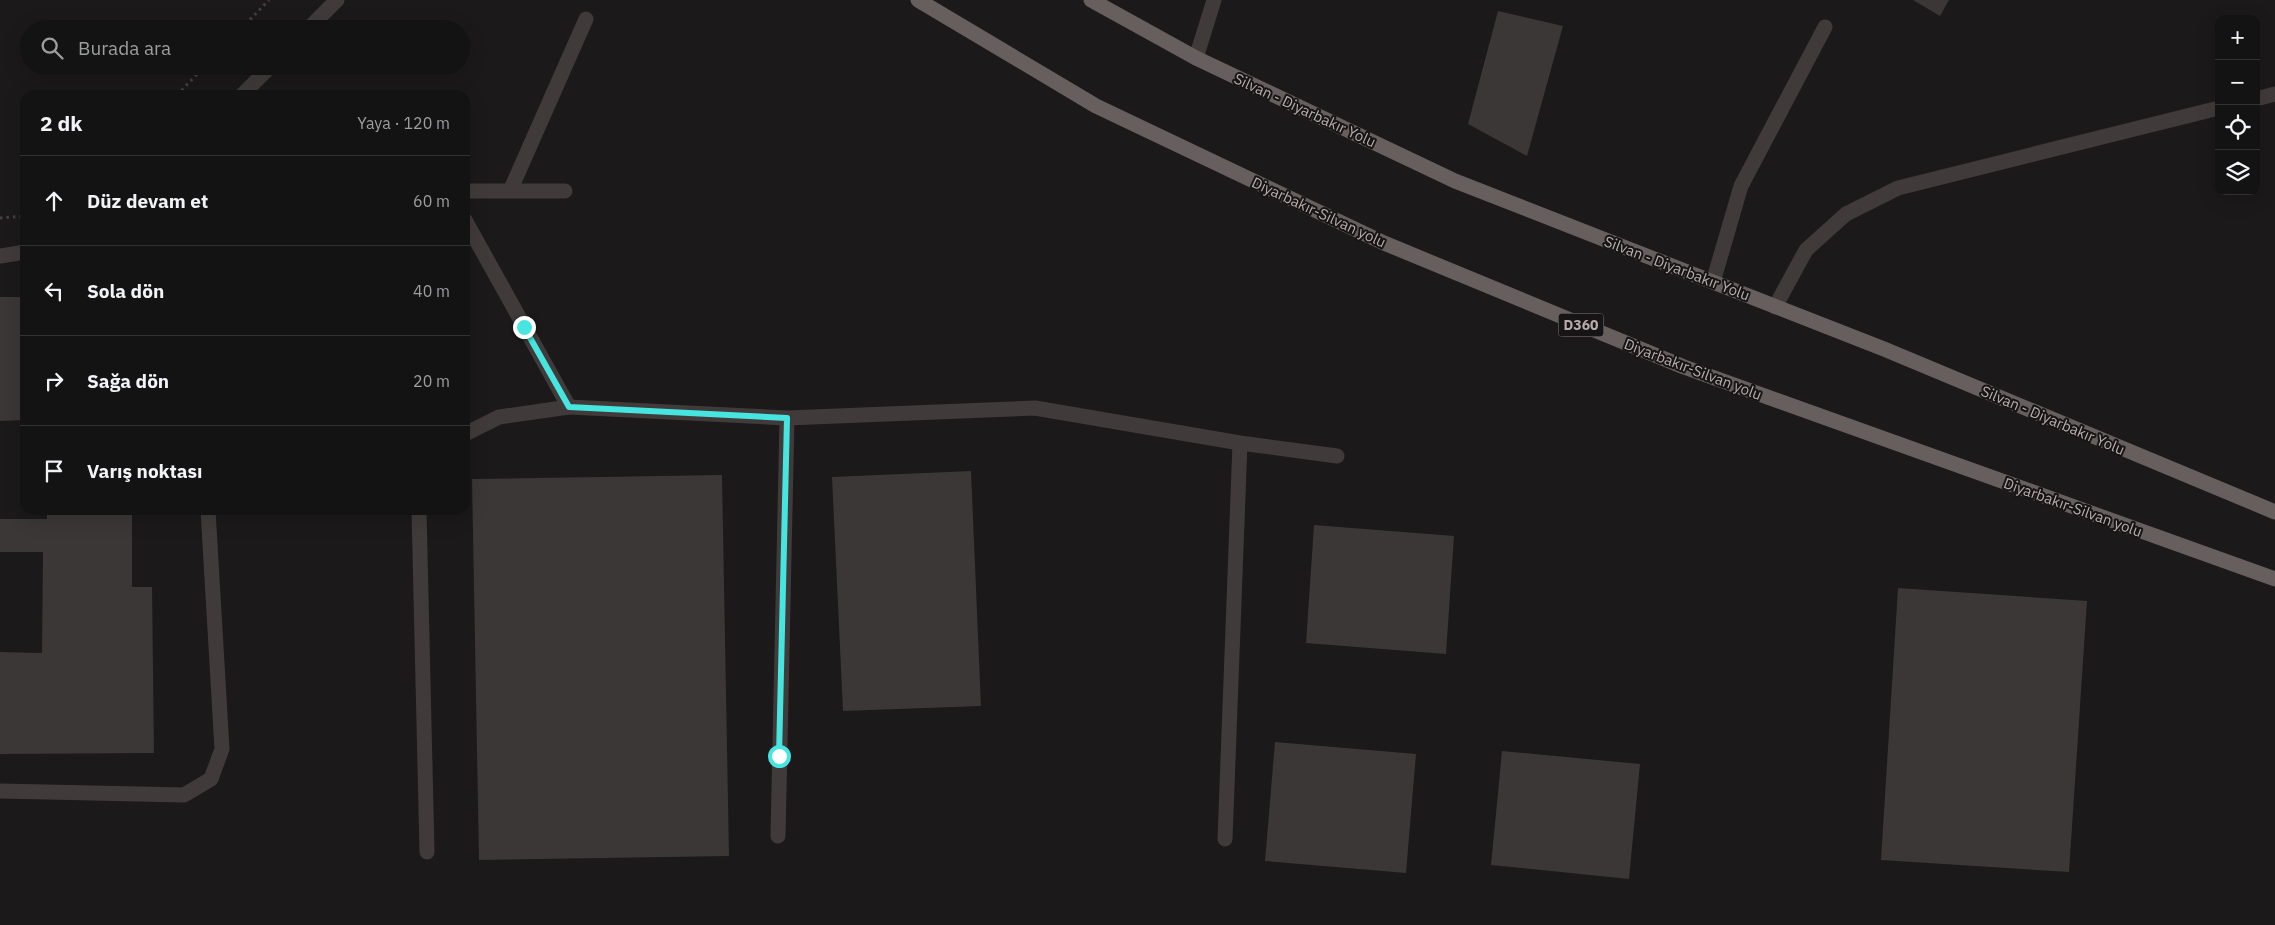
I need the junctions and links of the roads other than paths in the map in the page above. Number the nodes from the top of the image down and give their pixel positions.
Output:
1 (337, 0) edge
2 (918, 0) edge
3 (1091, 0) edge
4 (1214, 0) edge
5 (586, 19) dead end
6 (317, 20) edge
7 (1825, 28) dead end
8 (1196, 58) junction
9 (262, 75) edge
10 (247, 90) edge
11 (2275, 94) edge
12 (2260, 97) edge
13 (2215, 109) edge
14 (565, 190) dead end
15 (470, 191) edge
16 (510, 191) junction
17 (470, 229) edge
18 (20, 253) edge
19 (0, 256) edge
20 (1713, 282) junction
21 (1775, 307) junction
22 (569, 407) junction
23 (787, 418) junction
24 (470, 432) edge
25 (1240, 443) junction
26 (1337, 456) dead end
27 (2275, 512) edge
28 (208, 515) edge
29 (419, 515) edge
30 (2275, 579) edge
31 (0, 791) edge
32 (778, 836) dead end
33 (1225, 838) dead end
34 (427, 852) dead end

1 - 6 street
2 - 30 highway, Diyarbakır-Silvan yolu / D360
3 - 8 highway, Silvan - Diyarbakır Yolu
4 - 8 street
5 - 16 street
7 - 20 street
8 - 20 highway, Silvan - Diyarbakır Yolu
9 - 10 street
11 - 12 street
13 - 21 street
14 - 16 street
15 - 16 street
17 - 22 street
18 - 19 street
20 - 21 highway, Silvan - Diyarbakır Yolu
21 - 27 highway, Silvan - Diyarbakır Yolu
22 - 23 street
22 - 24 street
23 - 25 street
23 - 32 street
25 - 26 street
25 - 33 street
28 - 31 street
29 - 34 street

